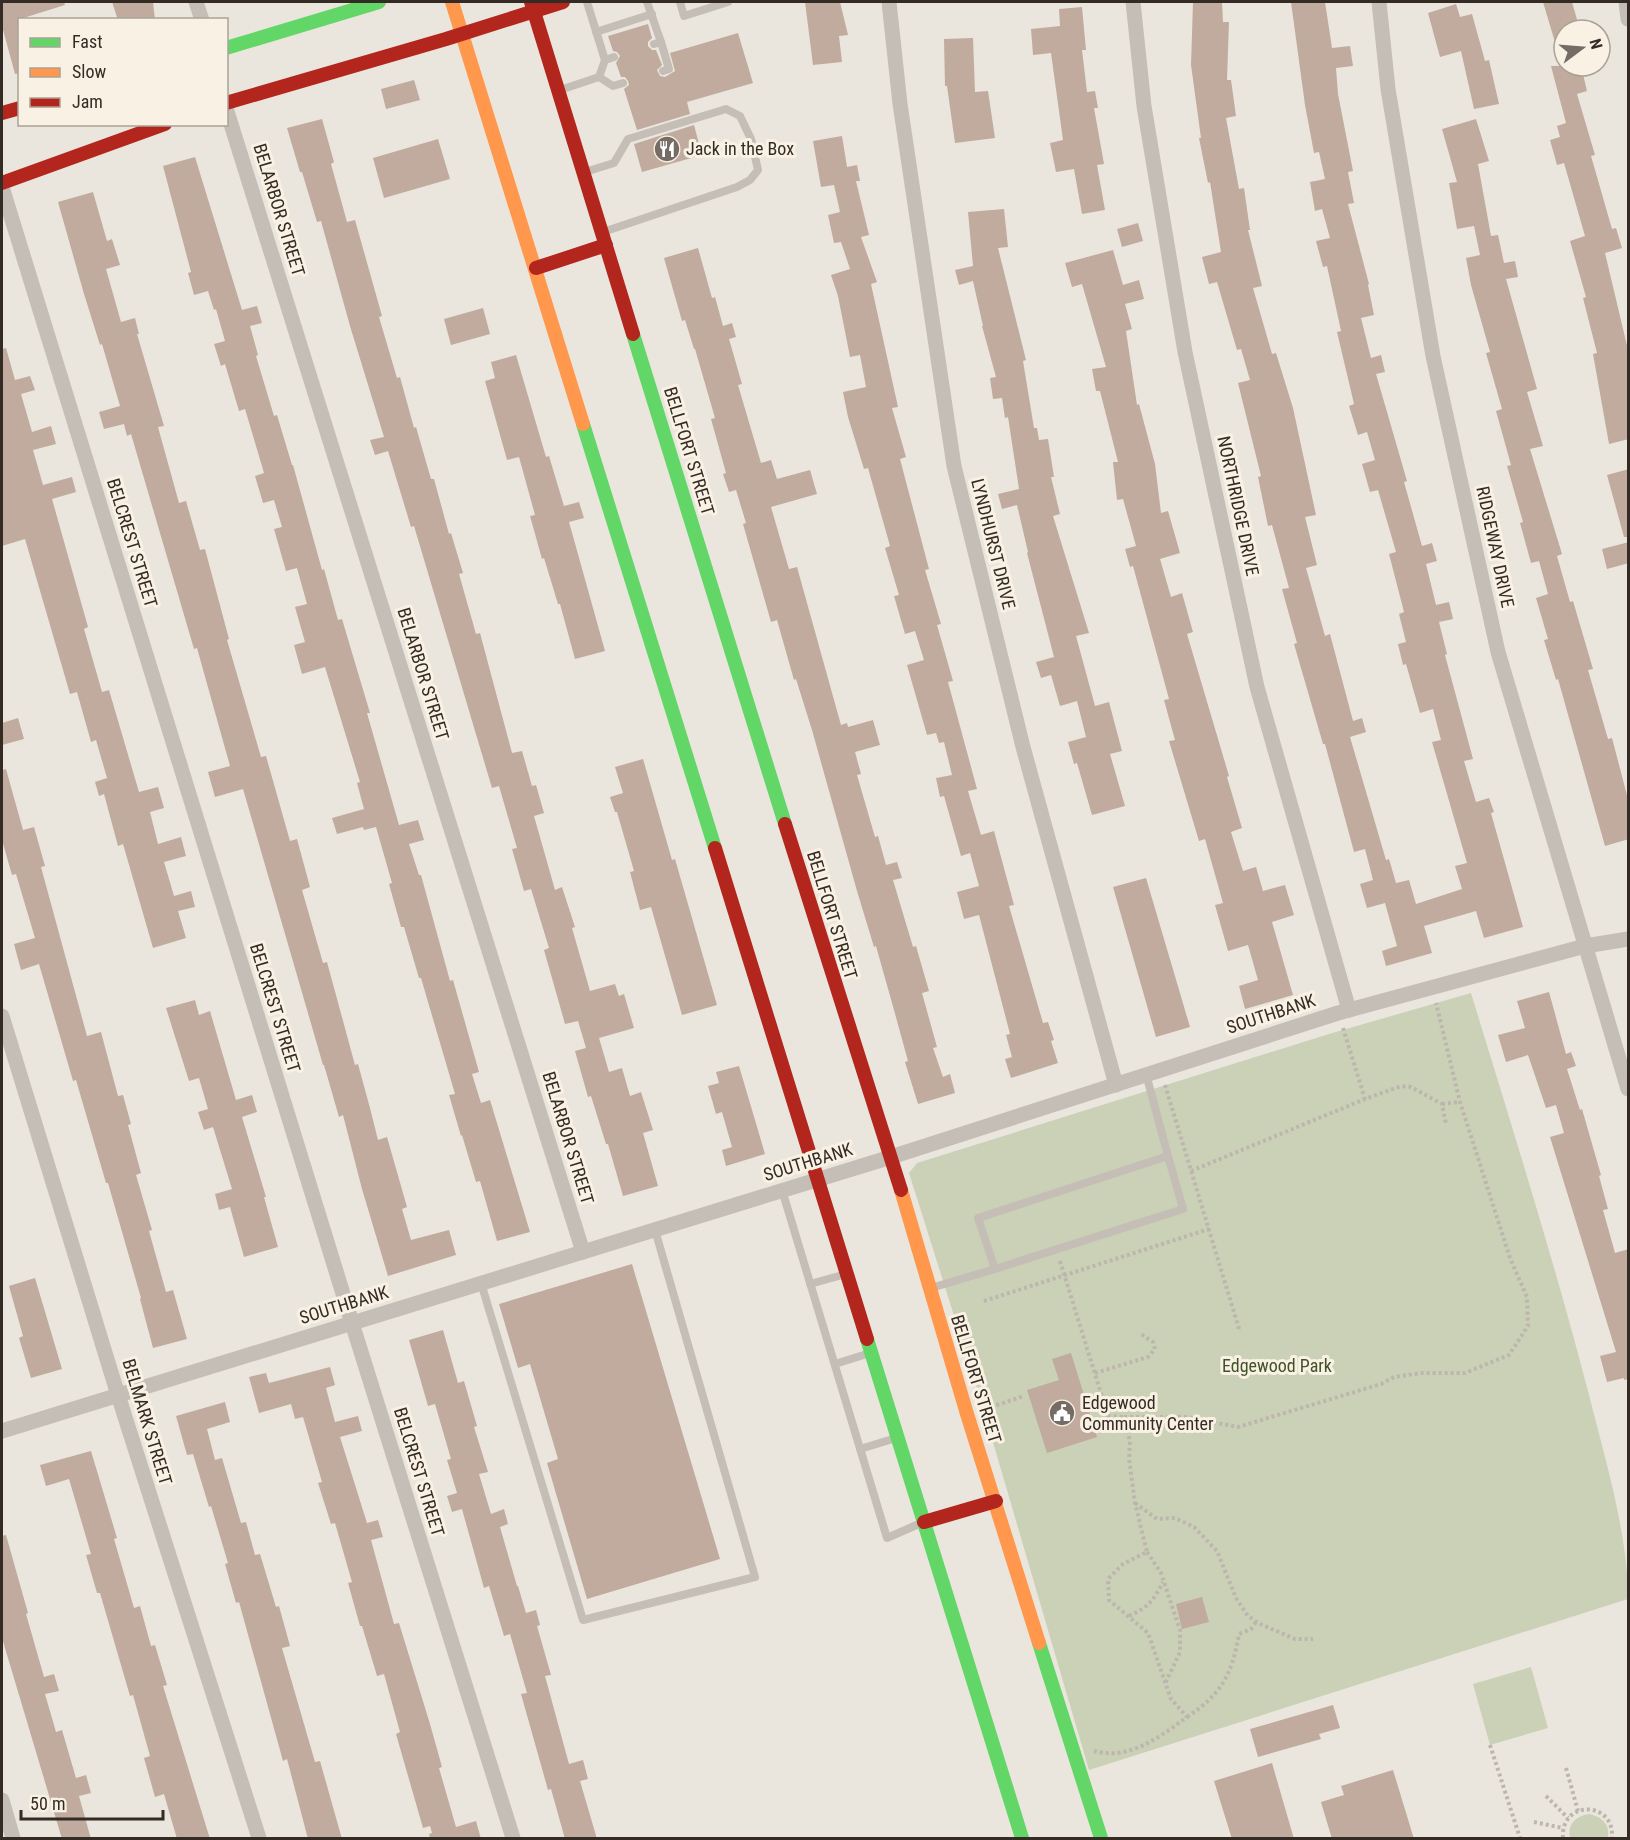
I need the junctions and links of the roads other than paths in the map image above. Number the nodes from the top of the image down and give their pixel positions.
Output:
1 (196, 2) edge
2 (379, 2) edge
3 (452, 2) edge
4 (562, 2) edge
5 (586, 2) edge
6 (648, 2) edge
7 (680, 2) edge
8 (728, 2) edge
9 (889, 2) edge
10 (1133, 2) edge
11 (1379, 2) edge
12 (1626, 2) edge
13 (532, 6) edge
14 (652, 14) junction
15 (201, 18) edge
16 (1629, 19) edge
17 (596, 32) junction
18 (463, 34) junction
19 (228, 47) edge
20 (614, 57) dead end
21 (605, 60) junction
22 (663, 71) dead end
23 (599, 77) junction
24 (623, 83) dead end
25 (559, 90) junction
26 (228, 101) edge
27 (18, 109) edge
28 (2, 113) edge
29 (228, 114) edge
30 (160, 126) edge
31 (584, 172) junction
32 (2, 185) edge
33 (604, 239) junction
34 (536, 268) junction
35 (1629, 939) edge
36 (1585, 946) junction
37 (1344, 1011) junction
38 (2, 1016) edge
39 (1154, 1072) junction
40 (1116, 1085) junction
41 (1629, 1089) edge
42 (1168, 1156) junction
43 (891, 1157) junction
44 (818, 1179) junction
45 (782, 1190) junction
46 (655, 1230) junction
47 (583, 1252) junction
48 (995, 1269) junction
49 (847, 1274) junction
50 (481, 1283) junction
51 (810, 1284) junction
52 (930, 1289) junction
53 (352, 1323) junction
54 (871, 1352) junction
55 (835, 1364) junction
56 (118, 1395) junction
57 (2, 1431) edge
58 (897, 1437) junction
59 (860, 1449) junction
60 (996, 1501) junction
61 (924, 1522) junction
62 (2, 1800) edge
63 (13, 1839) edge
64 (259, 1839) edge
65 (513, 1839) edge
66 (1022, 1839) edge
67 (1101, 1839) edge

1 - 15 street
2 - 19 main road
3 - 18 main road
4 - 13 main road
5 - 17 lane
6 - 14 lane
7 - 8 lane
9 - 40 street, LYNDHURST DRIVE
10 - 37 street, NORTHRIDGE DRIVE
11 - 36 street, RIDGEWAY DRIVE
12 - 16 street
13 - 18 main road
13 - 25 main road, BELLFORT STREET
14 - 17 lane
14 - 22 lane
17 - 21 lane
18 - 26 main road
18 - 34 main road
20 - 21 lane
21 - 23 lane
23 - 24 lane
23 - 25 lane
25 - 31 main road, BELLFORT STREET
27 - 28 main road
29 - 47 street, BELARBOR STREET
30 - 32 main road
31 - 33 main road, BELLFORT STREET
31 - 33 lane
32 - 53 street, BELCREST STREET
33 - 34 main road
33 - 43 main road, BELLFORT STREET
34 - 44 main road
35 - 36 street, SOUTHBANK
36 - 37 street, SOUTHBANK
36 - 41 street, RIDGEWAY DRIVE
37 - 39 street, SOUTHBANK
38 - 56 street, BELMARK STREET
39 - 40 street, SOUTHBANK
39 - 42 lane
40 - 43 street, SOUTHBANK
42 - 48 lane
42 - 48 lane
43 - 44 street, SOUTHBANK
43 - 52 main road, BELLFORT STREET
44 - 45 street, SOUTHBANK
44 - 49 main road
45 - 46 street, SOUTHBANK
45 - 51 lane
46 - 47 street, SOUTHBANK
46 - 50 lane
47 - 50 street, SOUTHBANK
48 - 52 lane
49 - 51 lane
49 - 54 main road
50 - 53 street, SOUTHBANK
51 - 55 lane
52 - 60 main road, BELLFORT STREET
53 - 56 street, SOUTHBANK
53 - 65 street, BELCREST STREET
54 - 55 lane
54 - 58 main road
55 - 59 lane
56 - 57 street, SOUTHBANK
56 - 64 street, BELMARK STREET
58 - 59 lane
58 - 61 main road
59 - 61 lane
60 - 61 main road
60 - 67 main road, BELLFORT STREET
61 - 66 main road
62 - 63 street

